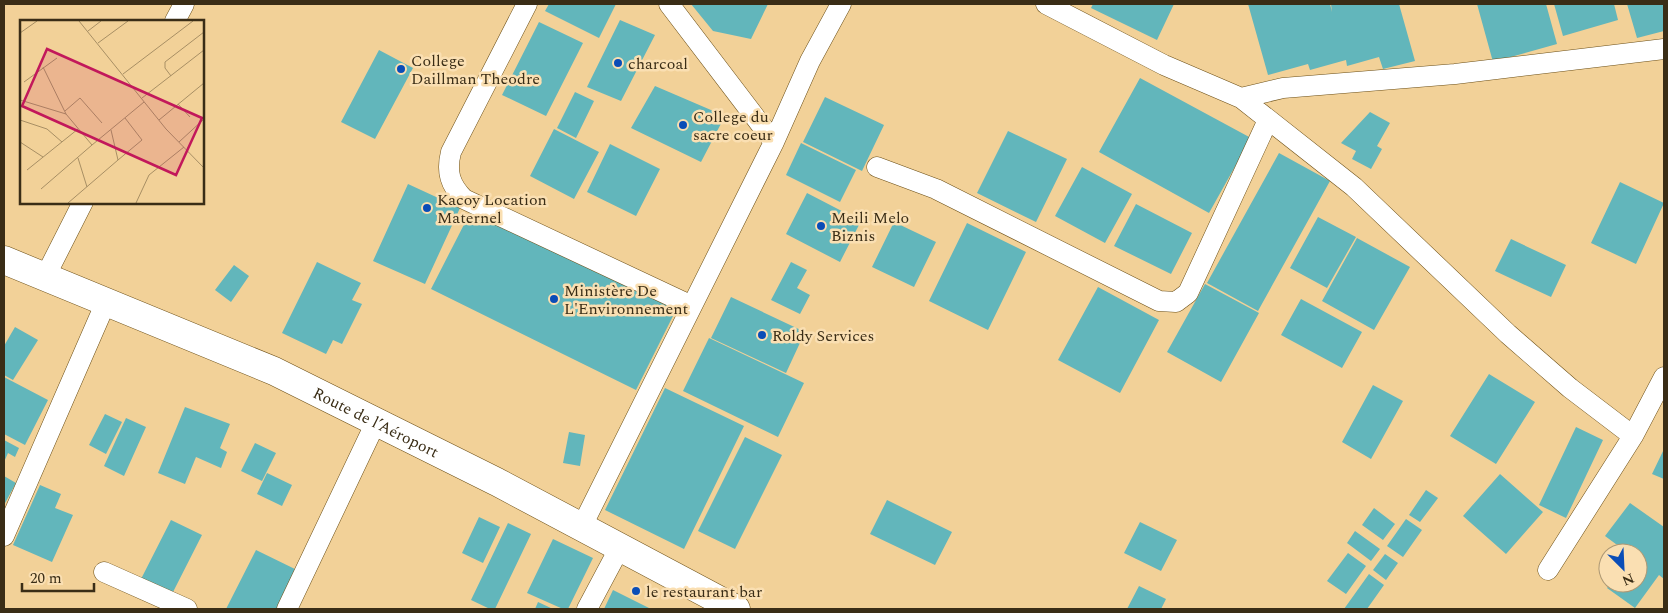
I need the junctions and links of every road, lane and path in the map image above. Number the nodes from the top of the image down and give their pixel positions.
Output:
1 (184, 4) edge
2 (527, 4) edge
3 (669, 4) edge
4 (841, 4) edge
5 (1046, 4) edge
6 (1071, 9) edge
7 (176, 20) edge
8 (1664, 49) edge
9 (1241, 98) junction
10 (1268, 120) junction
11 (774, 142) junction
12 (877, 167) dead end
13 (82, 204) edge
14 (4, 260) edge
15 (45, 277) junction
16 (106, 302) junction
17 (692, 306) junction
18 (1664, 376) edge
19 (376, 422) junction
20 (1633, 436) junction
21 (581, 528) junction
22 (4, 536) edge
23 (620, 547) junction
24 (1548, 570) dead end
25 (104, 572) dead end
26 (187, 609) edge
27 (287, 609) edge
28 (586, 609) edge
29 (736, 609) edge

1 - 7 street
2 - 17 street
3 - 11 street
4 - 11 street
5 - 6 street
6 - 9 street
8 - 9 street
9 - 10 street
10 - 12 street
10 - 20 street
11 - 17 street
13 - 15 street
14 - 15 main road, Route de l’Aéroport
15 - 16 main road, Route de l’Aéroport
16 - 19 main road, Route de l’Aéroport
16 - 22 street
17 - 21 street
18 - 20 street
19 - 21 main road, Route de l’Aéroport
19 - 27 street
20 - 24 street
21 - 23 main road, Route de l’Aéroport
23 - 28 street
23 - 29 main road, Route de l’Aéroport
25 - 26 street

